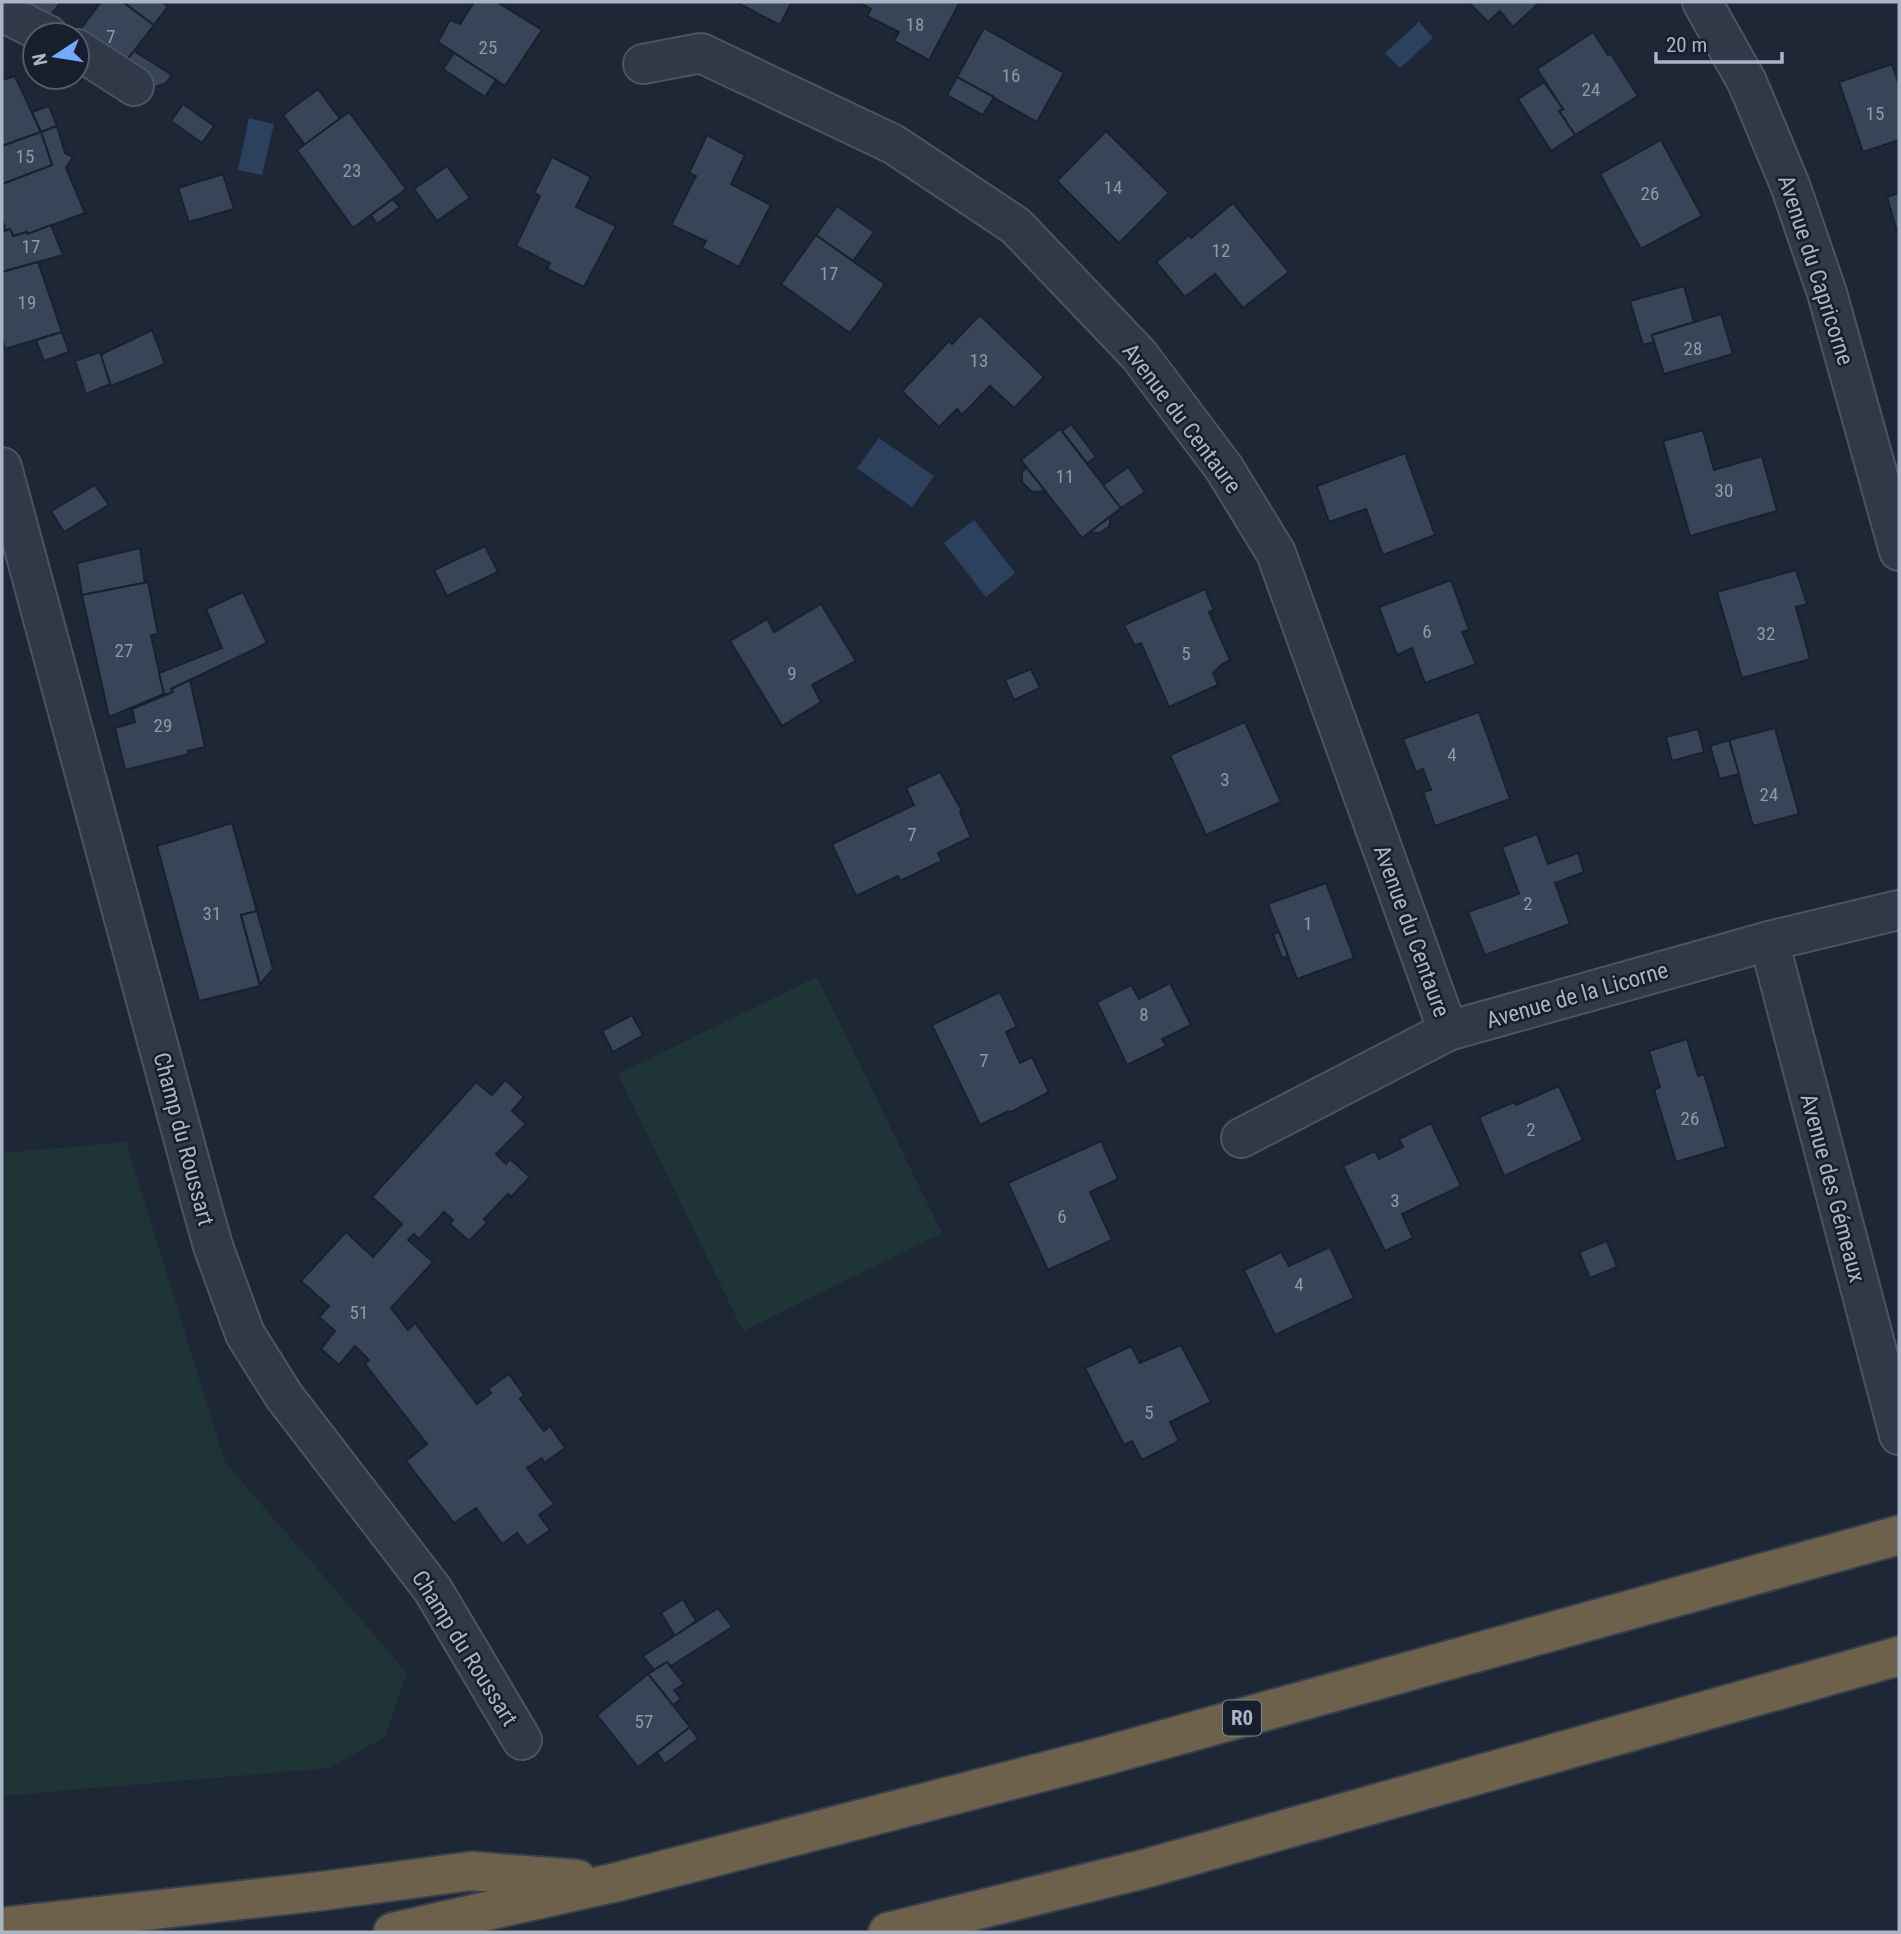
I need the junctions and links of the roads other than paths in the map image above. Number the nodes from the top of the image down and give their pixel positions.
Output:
1 (1702, 2) edge
2 (2, 12) edge
3 (21, 22) edge
4 (91, 56) edge
5 (643, 64) dead end
6 (134, 86) dead end
7 (2, 467) edge
8 (1899, 551) edge
9 (1899, 910) edge
10 (1769, 942) junction
11 (1448, 1031) junction
12 (1241, 1138) dead end
13 (1899, 1435) edge
14 (1882, 1540) edge
15 (1896, 1657) edge
16 (522, 1740) dead end
17 (617, 1882) junction
18 (2, 1927) edge
19 (393, 1932) edge
20 (888, 1932) edge

1 - 8 street, Avenue du Capricorne
2 - 3 street
4 - 6 street
5 - 11 street, Avenue du Centaure
7 - 16 street, Champ du Roussart
9 - 10 street, Avenue de la Licorne
10 - 11 street, Avenue de la Licorne
10 - 13 street, Avenue des Gémeaux
11 - 12 street, Avenue de la Licorne
14 - 17 highway, R0
15 - 20 highway
17 - 18 highway
17 - 19 highway, R0

